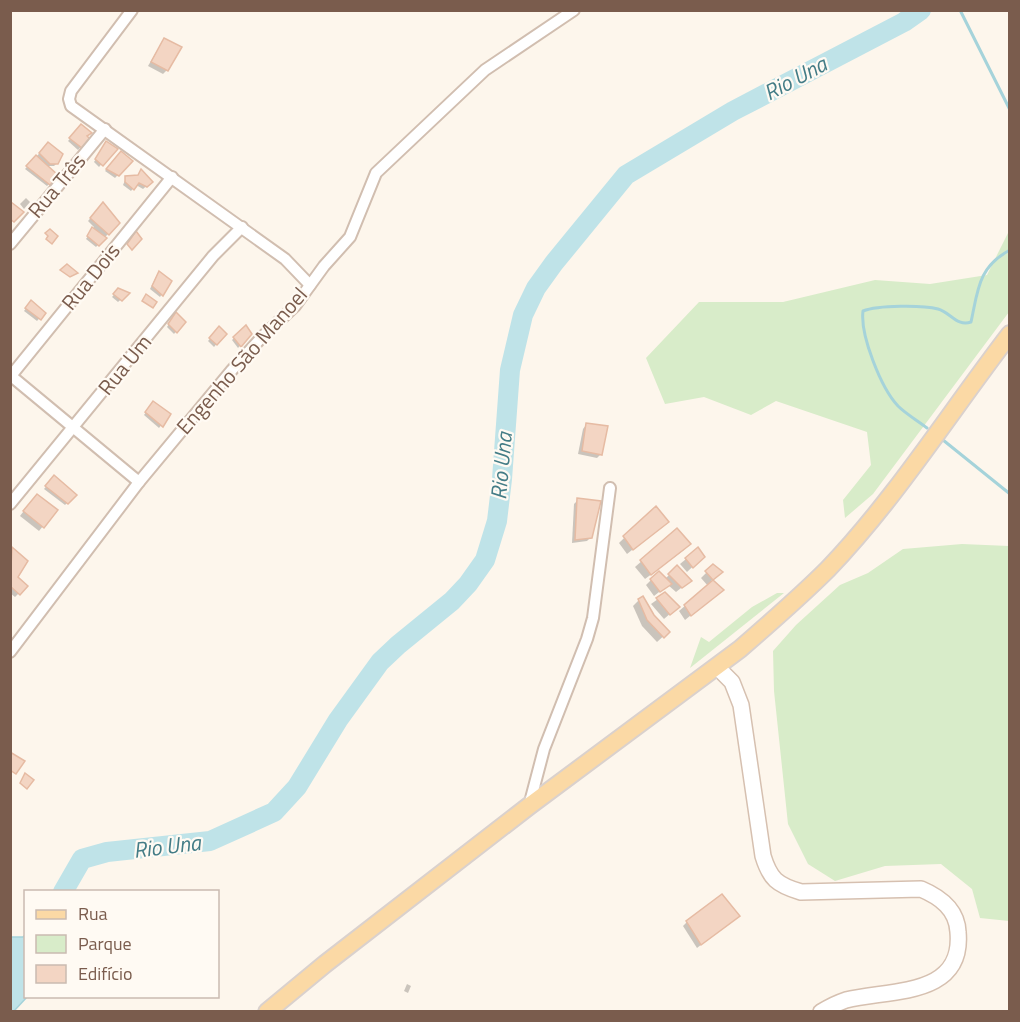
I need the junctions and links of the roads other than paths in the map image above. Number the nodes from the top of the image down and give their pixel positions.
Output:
1 (132, 10) edge
2 (574, 10) edge
3 (105, 129) junction
4 (172, 177) junction
5 (242, 227) junction
6 (10, 244) edge
7 (310, 285) junction
8 (1010, 334) edge
9 (11, 376) edge
10 (74, 427) junction
11 (139, 482) junction
12 (610, 488) dead end
13 (10, 504) edge
14 (10, 652) edge
15 (717, 667) junction
16 (529, 806) junction
17 (267, 1011) edge
18 (821, 1011) edge

1 - 3 street, Engenho São Manoel
2 - 7 street
3 - 4 street, Engenho São Manoel
3 - 6 street, Rua Três
4 - 5 street, Engenho São Manoel
4 - 9 street, Rua Dois
5 - 7 street, Engenho São Manoel
5 - 10 street, Rua Um
7 - 11 street, Engenho São Manoel
8 - 15 main road
9 - 10 street
10 - 11 street
10 - 13 street, Rua Um
11 - 14 street, Engenho São Manoel
12 - 16 street
15 - 16 main road
15 - 18 street
16 - 17 main road

